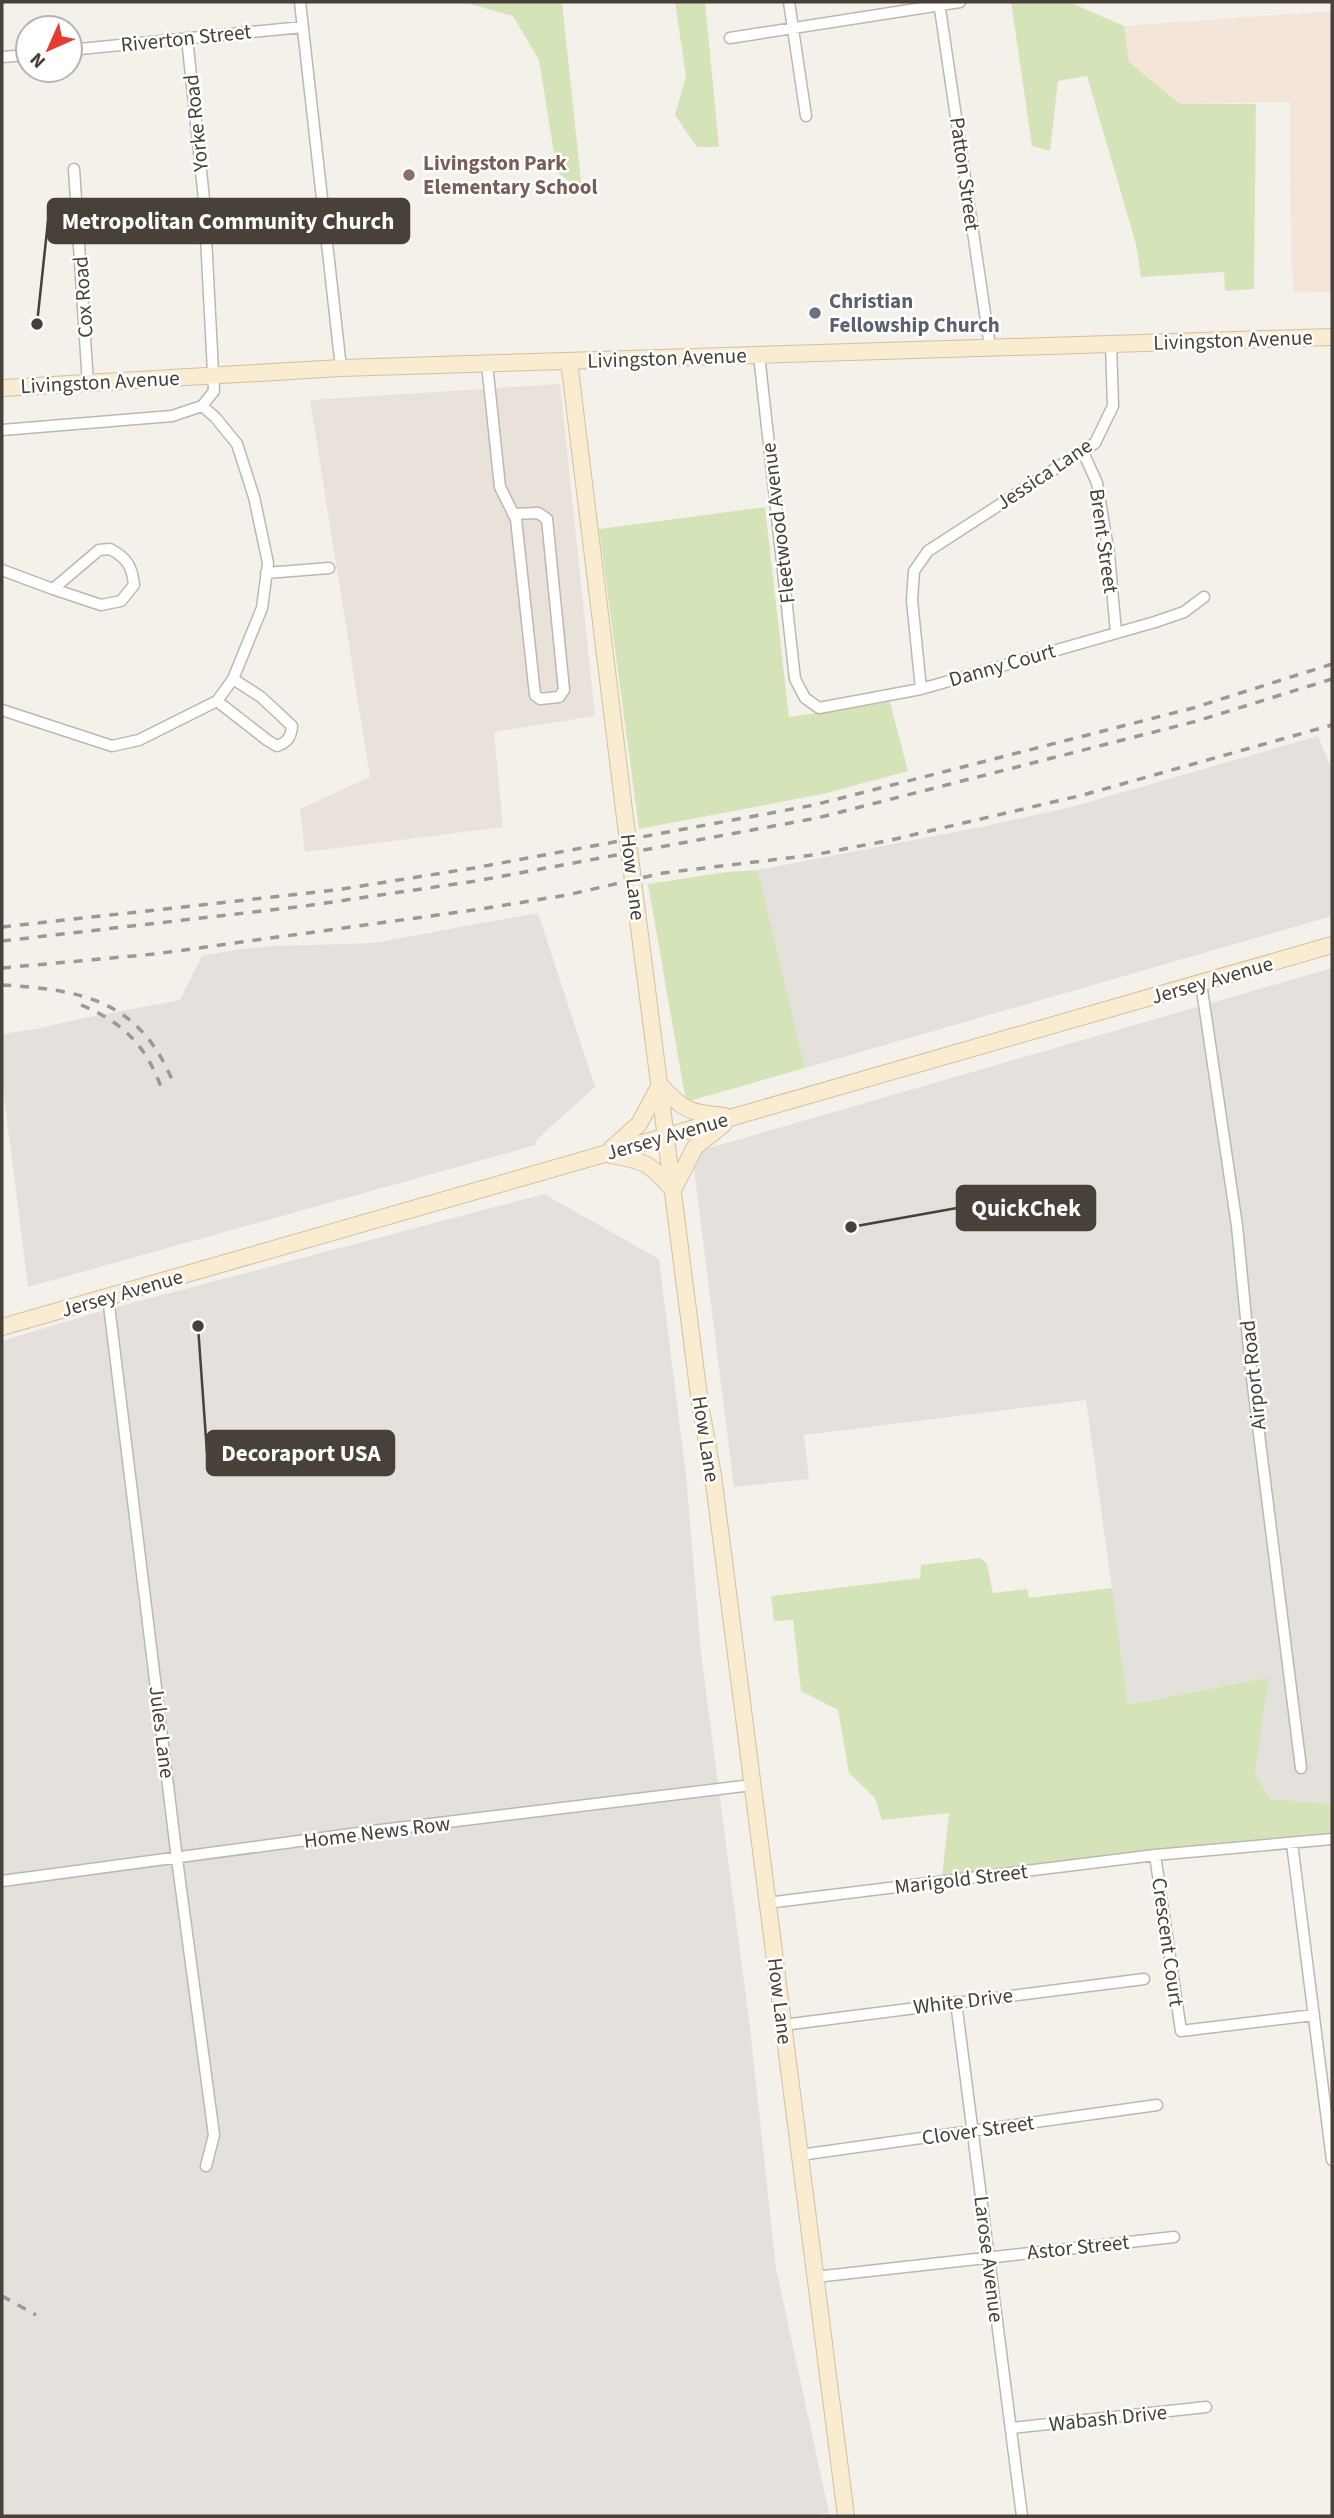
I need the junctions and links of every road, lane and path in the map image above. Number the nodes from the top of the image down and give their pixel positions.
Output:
1 (300, 2) edge
2 (789, 2) edge
3 (960, 2) edge
4 (940, 3) edge
5 (303, 27) junction
6 (792, 27) junction
7 (187, 38) junction
8 (730, 38) dead end
9 (84, 49) edge
10 (806, 116) dead end
11 (74, 169) dead end
12 (1332, 337) edge
13 (1111, 344) junction
14 (990, 347) junction
15 (759, 355) junction
16 (569, 361) junction
17 (487, 364) junction
18 (341, 368) junction
19 (214, 376) junction
20 (88, 384) junction
21 (2, 388) edge
22 (202, 406) junction
23 (2, 430) edge
24 (1083, 452) junction
25 (513, 514) junction
26 (329, 568) dead end
27 (2, 570) edge
28 (267, 573) junction
29 (53, 589) junction
30 (1204, 597) dead end
31 (1116, 633) junction
32 (233, 679) junction
33 (921, 689) junction
34 (801, 691) joint
35 (217, 701) junction
36 (2, 710) edge
37 (1332, 946) edge
38 (1201, 983) junction
39 (660, 1085) junction
40 (733, 1117) junction
41 (666, 1136) junction
42 (606, 1154) junction
43 (673, 1189) junction
44 (108, 1297) junction
45 (2, 1327) edge
46 (1301, 1768) dead end
47 (752, 1785) junction
48 (1332, 1839) edge
49 (1292, 1843) junction
50 (1155, 1856) junction
51 (177, 1859) junction
52 (2, 1881) edge
53 (767, 1903) junction
54 (1144, 1979) dead end
55 (956, 2002) junction
56 (1314, 2015) junction
57 (783, 2025) junction
58 (1157, 2105) dead end
59 (972, 2131) junction
60 (800, 2155) junction
61 (1332, 2160) edge
62 (206, 2166) dead end
63 (1174, 2238) dead end
64 (989, 2258) junction
65 (815, 2277) junction
66 (1206, 2407) dead end
67 (1011, 2428) junction
68 (846, 2516) edge
69 (1022, 2516) edge

1 - 5 street
2 - 6 street
3 - 4 street
4 - 6 street
4 - 14 street, Patton Street
5 - 7 street, Riverton Street
5 - 18 street
6 - 8 street
6 - 10 street
7 - 9 street, Riverton Street
7 - 19 street, Yorke Road
11 - 20 street, Cox Road
12 - 13 main road, Livingston Avenue
13 - 14 main road, Livingston Avenue
13 - 24 street, Jessica Lane
14 - 15 main road, Livingston Avenue
15 - 16 main road, Livingston Avenue
15 - 34 street, Fleetwood Avenue
16 - 17 main road, Livingston Avenue
16 - 39 main road, How Lane, bridge
17 - 18 main road, Livingston Avenue
17 - 25 street
18 - 19 main road, Livingston Avenue
19 - 20 main road, Livingston Avenue
19 - 22 street
20 - 21 main road, Livingston Avenue
22 - 23 street
22 - 28 street
24 - 31 street, Brent Street
24 - 33 street, Jessica Lane
25 - 25 street
26 - 28 street
27 - 29 street
28 - 32 street
29 - 29 street
30 - 31 street, Danny Court
31 - 33 street, Danny Court
32 - 35 street
32 - 35 street
33 - 34 street, Danny Court
35 - 36 street
37 - 38 main road, Jersey Avenue
38 - 40 main road, Jersey Avenue
38 - 46 street, Airport Road
39 - 40 main road
39 - 41 main road, How Lane
39 - 42 main road
40 - 41 main road, Jersey Avenue
40 - 43 main road
41 - 42 main road, Jersey Avenue
41 - 43 main road, How Lane
42 - 43 main road
42 - 44 main road, Jersey Avenue
43 - 47 main road, How Lane
44 - 45 main road, Jersey Avenue
44 - 51 street, Jules Lane
47 - 51 street, Home News Row
47 - 53 main road, How Lane
48 - 49 street, Crescent Court
49 - 50 street, Crescent Court
49 - 56 street
50 - 53 street, Marigold Street
50 - 56 street, Crescent Court
51 - 52 street, Home News Row
51 - 62 street, Jules Lane
53 - 57 main road, How Lane
54 - 55 street, White Drive
55 - 57 street, White Drive
55 - 59 street, Larose Avenue
56 - 61 street
57 - 60 main road, How Lane
58 - 59 street, Clover Street
59 - 60 street, Clover Street
59 - 64 street, Larose Avenue
60 - 65 main road, How Lane
63 - 64 street, Astor Street
64 - 65 street, Astor Street
64 - 67 street, Larose Avenue
65 - 68 main road, How Lane
66 - 67 street, Wabash Drive
67 - 69 street, Larose Avenue

